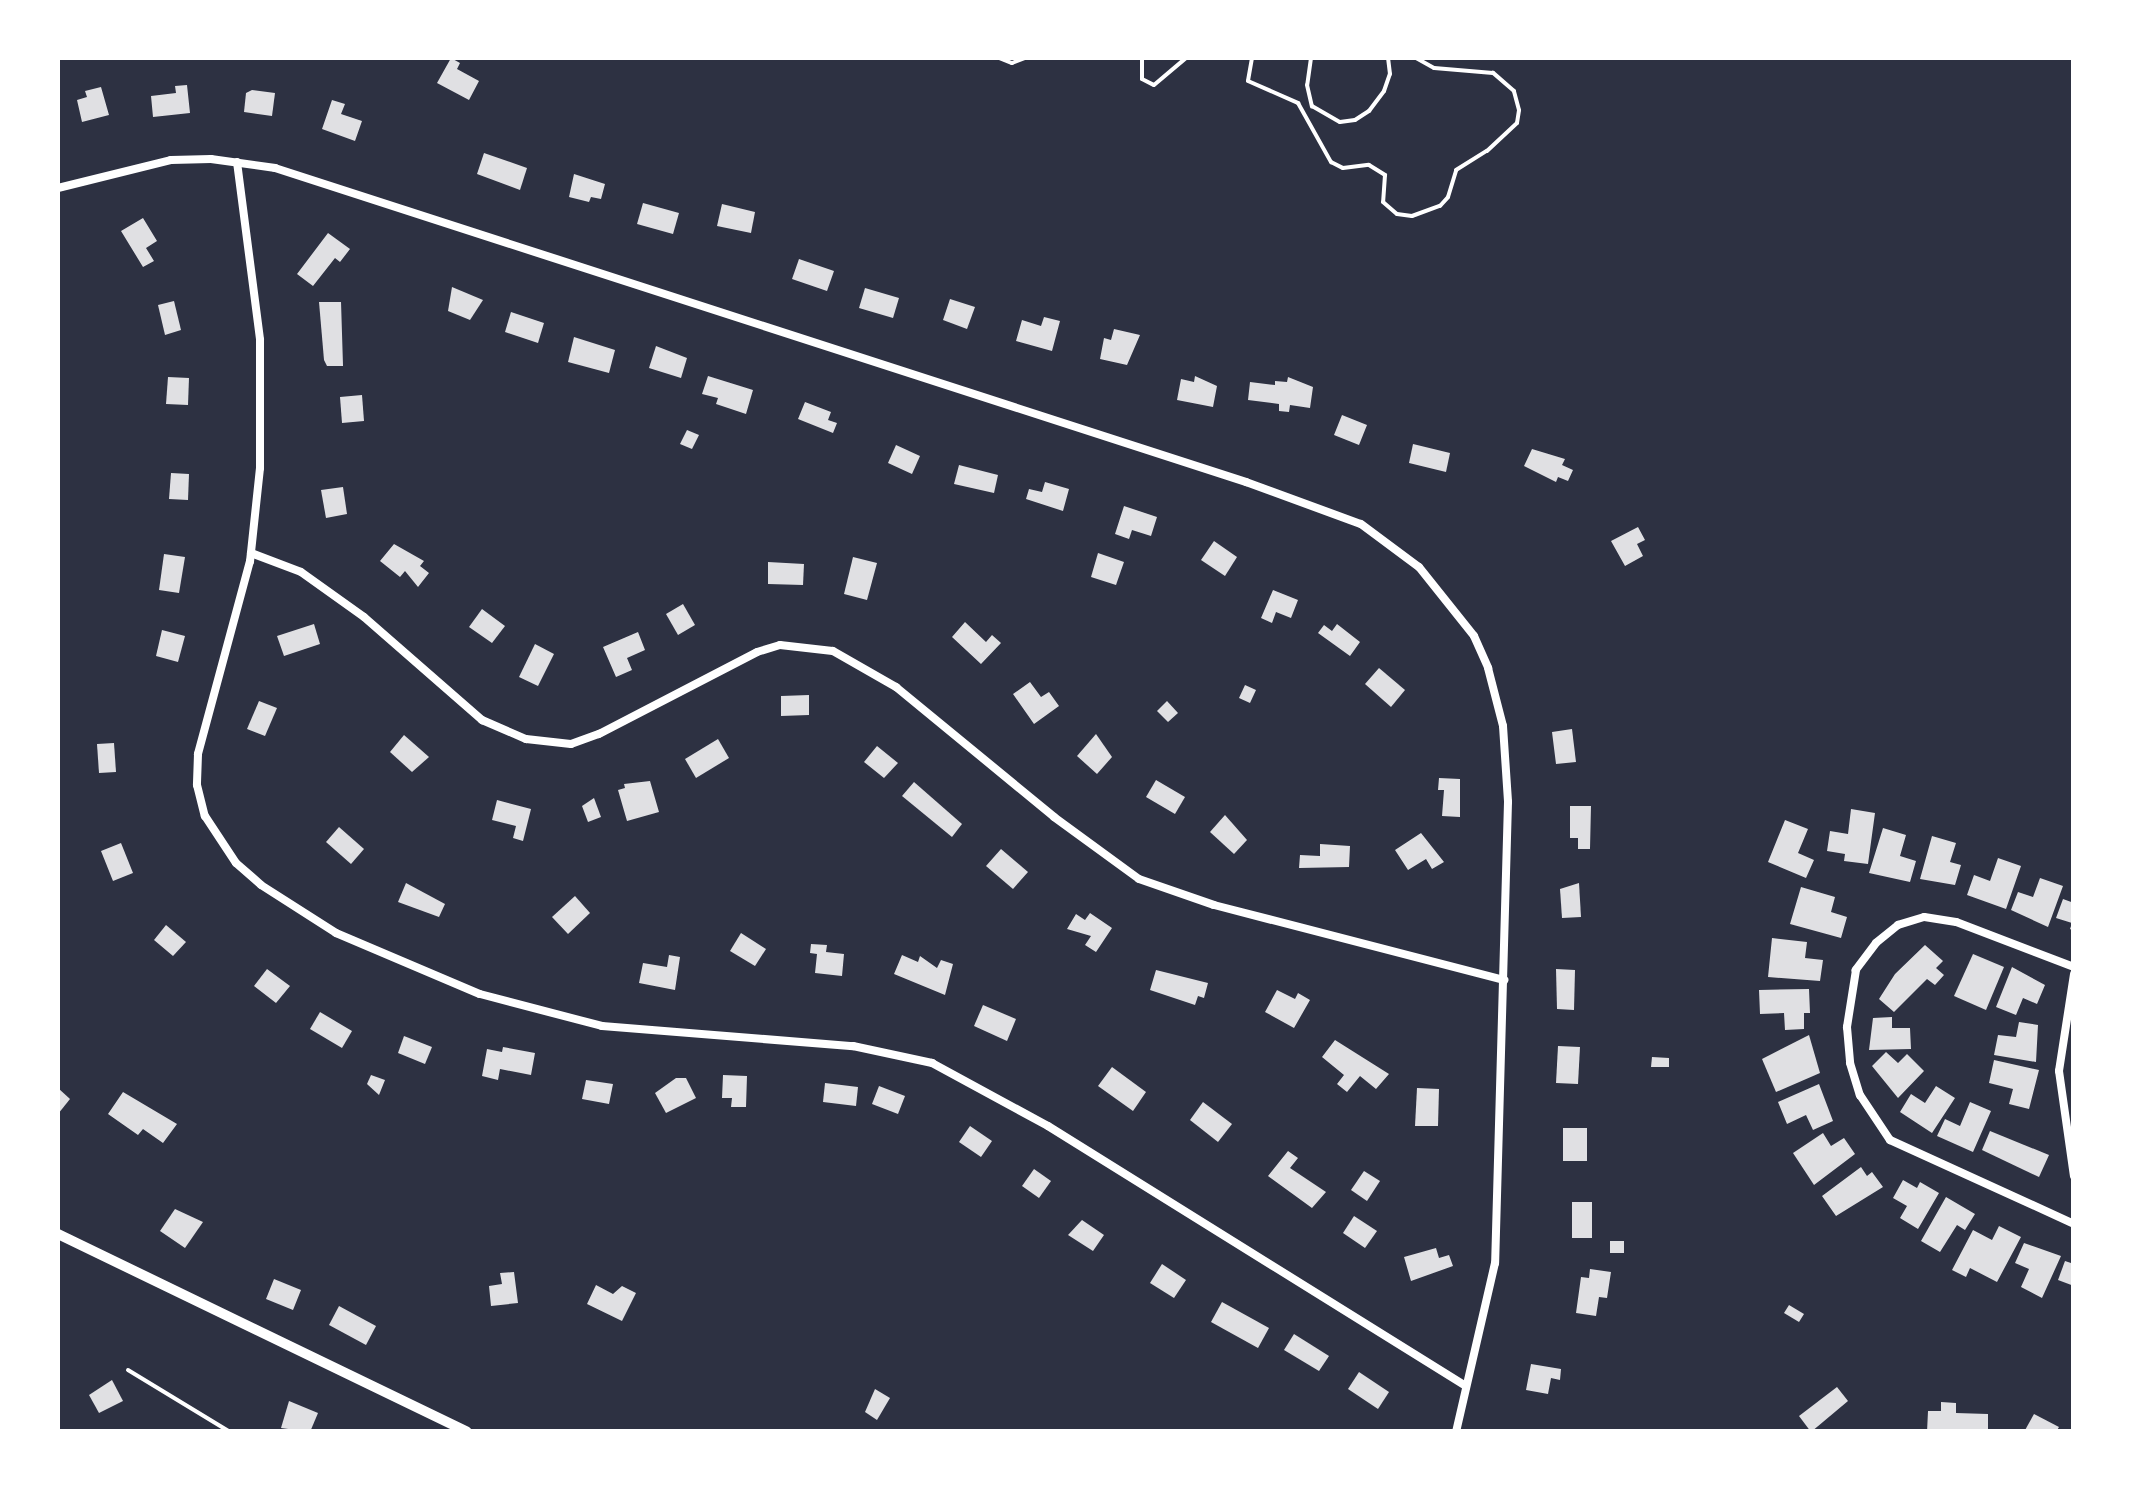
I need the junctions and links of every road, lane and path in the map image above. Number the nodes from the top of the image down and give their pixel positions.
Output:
1 (999, 58) edge
2 (1024, 58) edge
3 (1142, 58) edge
4 (1186, 58) edge
5 (1252, 58) edge
6 (1311, 58) edge
7 (1388, 58) edge
8 (1416, 58) edge
9 (237, 162) junction
10 (58, 188) edge
11 (251, 553) junction
12 (2074, 970) edge
13 (1504, 980) junction
14 (2074, 1176) edge
15 (2074, 1224) edge
16 (58, 1234) edge
17 (128, 1370) dead end
18 (1464, 1385) junction
19 (230, 1432) edge
20 (467, 1432) edge
21 (1456, 1432) edge

1 - 2 path
3 - 4 path
5 - 8 path
6 - 7 path
9 - 10 street
9 - 11 street
9 - 13 street
11 - 13 street
11 - 18 street
12 - 14 street
12 - 15 street
13 - 18 street
16 - 20 street
17 - 19 path
18 - 21 street

